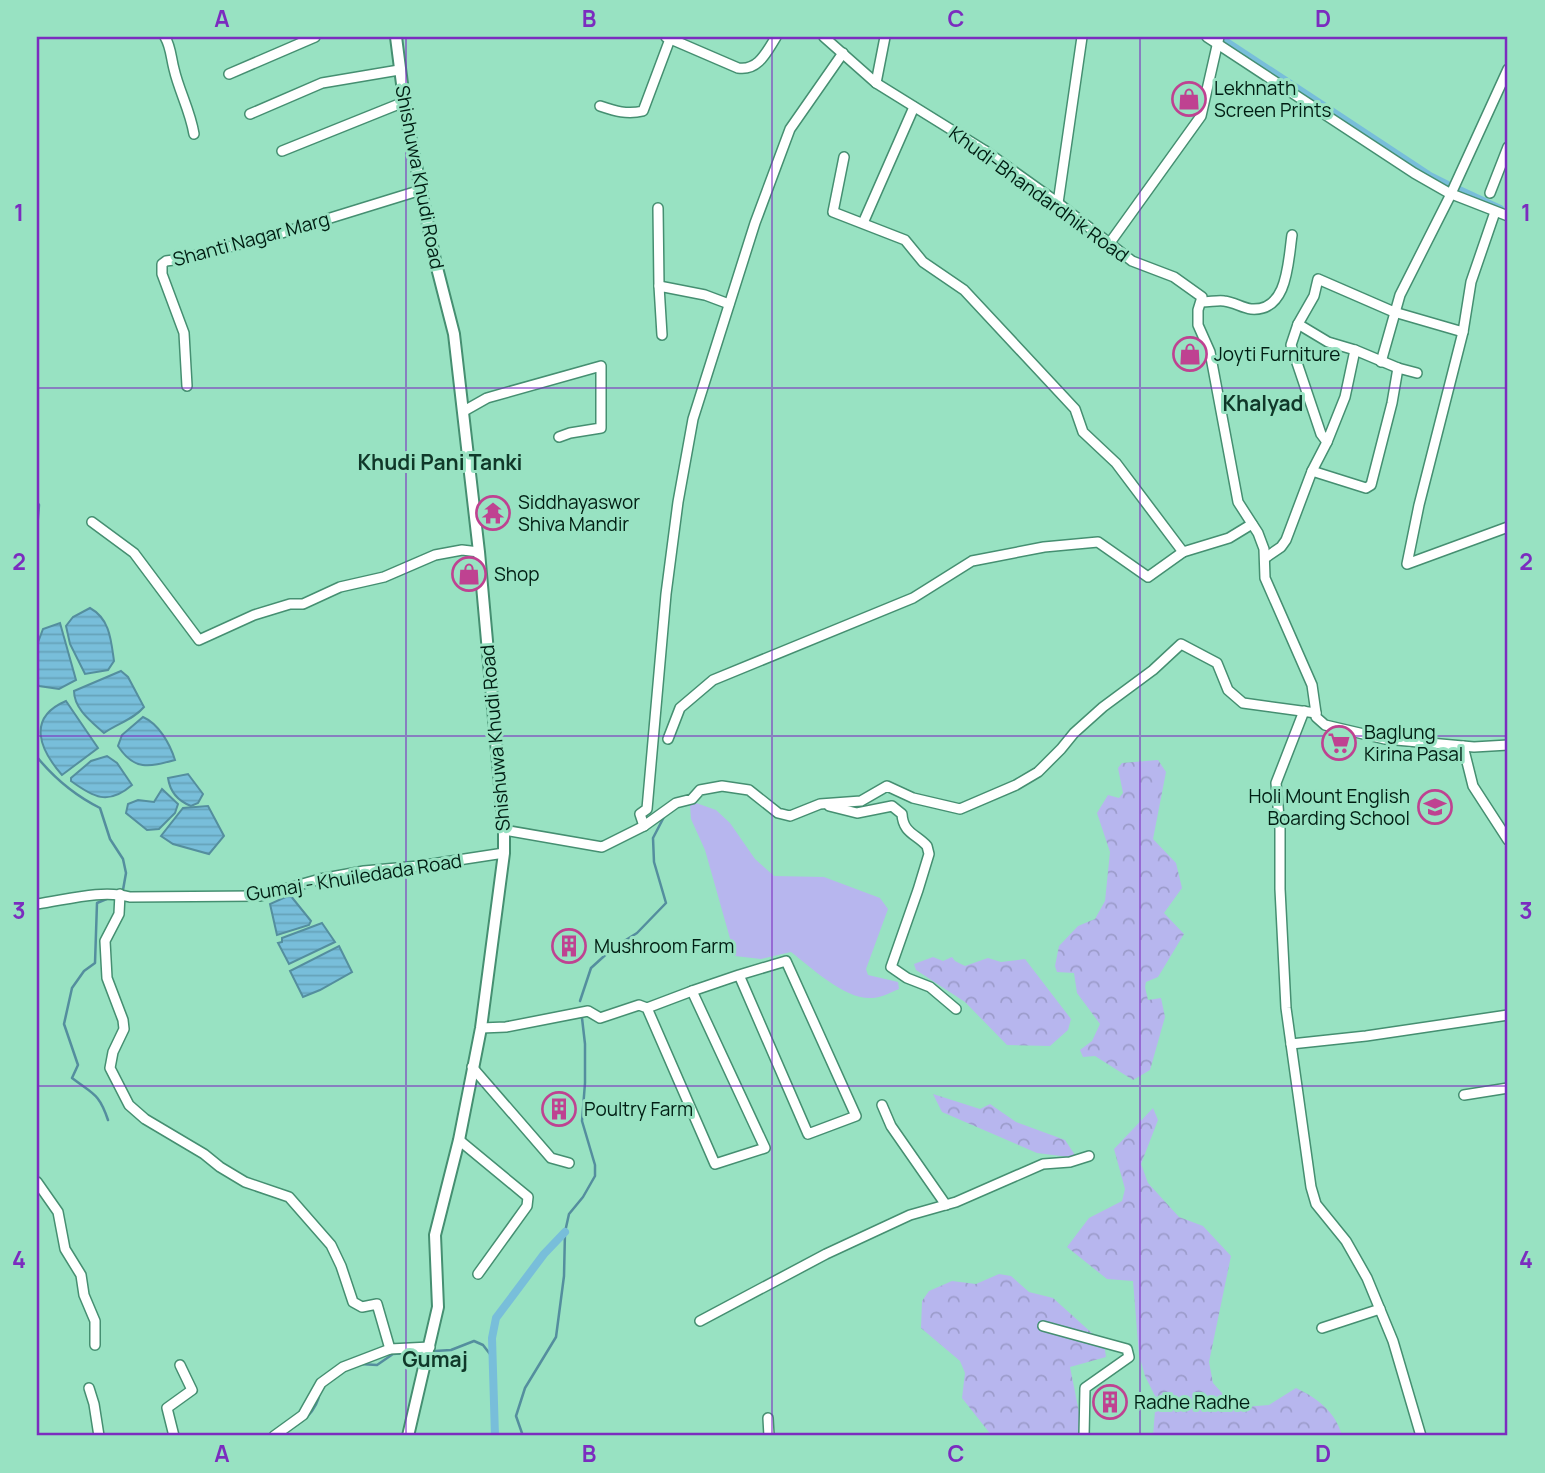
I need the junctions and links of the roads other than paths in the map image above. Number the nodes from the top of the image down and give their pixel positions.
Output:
1 (165, 37) edge
2 (315, 37) edge
3 (396, 37) edge
4 (776, 37) edge
5 (824, 37) edge
6 (885, 37) edge
7 (1082, 37) edge
8 (1207, 37) edge
9 (668, 38) edge
10 (1219, 40) edge
11 (843, 53) junction
12 (1508, 69) edge
13 (399, 70) junction
14 (229, 74) dead end
15 (876, 83) junction
16 (404, 102) junction
17 (600, 106) dead end
18 (914, 107) junction
19 (250, 114) dead end
20 (194, 134) dead end
21 (1508, 147) edge
22 (282, 151) dead end
23 (844, 157) dead end
24 (421, 190) junction
25 (1490, 193) dead end
26 (1451, 194) junction
27 (1058, 203) junction
28 (658, 208) dead end
29 (1495, 212) junction
30 (1508, 216) edge
31 (863, 223) junction
32 (1292, 235) dead end
33 (1109, 244) junction
34 (659, 286) junction
35 (1202, 302) junction
36 (729, 304) junction
37 (1394, 312) junction
38 (1298, 324) junction
39 (1463, 332) junction
40 (662, 335) dead end
41 (1354, 350) junction
42 (1381, 362) junction
43 (1398, 368) junction
44 (1417, 373) dead end
45 (187, 386) dead end
46 (464, 411) junction
47 (559, 437) dead end
48 (1327, 442) junction
49 (1312, 471) junction
50 (92, 522) dead end
51 (1508, 527) edge
52 (1255, 528) junction
53 (479, 552) junction
54 (1183, 552) junction
55 (1265, 558) junction
56 (1304, 711) junction
57 (1316, 713) junction
58 (668, 739) dead end
59 (1508, 745) edge
60 (1463, 746) junction
61 (820, 804) junction
62 (644, 826) junction
63 (504, 830) junction
64 (1508, 840) edge
65 (504, 853) junction
66 (120, 894) junction
67 (37, 904) edge
68 (739, 975) junction
69 (692, 991) junction
70 (647, 1008) junction
71 (956, 1009) dead end
72 (1508, 1015) edge
73 (481, 1028) junction
74 (1291, 1044) junction
75 (472, 1067) junction
76 (1508, 1088) edge
77 (1464, 1095) dead end
78 (882, 1105) dead end
79 (459, 1140) junction
80 (1089, 1156) dead end
81 (569, 1163) dead end
82 (37, 1182) edge
83 (946, 1205) junction
84 (478, 1274) dead end
85 (1380, 1309) junction
86 (700, 1321) dead end
87 (1043, 1326) dead end
88 (1322, 1328) dead end
89 (96, 1345) dead end
90 (430, 1347) junction
91 (390, 1349) junction
92 (180, 1365) dead end
93 (89, 1388) dead end
94 (768, 1418) dead end
95 (99, 1436) edge
96 (174, 1436) edge
97 (274, 1436) edge
98 (408, 1436) edge
99 (769, 1436) edge
100 (1084, 1436) edge
101 (1421, 1436) edge

1 - 20 street
2 - 14 street
3 - 13 main road, Shishuwa Khudi Road
4 - 9 street
5 - 11 street, Khudi-Bhandardhik Road
6 - 15 street
7 - 27 street
8 - 10 street
9 - 17 street
10 - 26 street
10 - 33 street
11 - 15 street, Khudi-Bhandardhik Road
11 - 36 street
12 - 26 street
13 - 16 main road, Shishuwa Khudi Road
13 - 19 street
15 - 18 street, Khudi-Bhandardhik Road
16 - 22 street
16 - 24 main road, Shishuwa Khudi Road
18 - 27 street, Khudi-Bhandardhik Road
18 - 31 street
21 - 25 street
23 - 31 street
24 - 45 street, Shanti Nagar Marg
24 - 46 main road, Shishuwa Khudi Road
26 - 29 street
26 - 37 street
27 - 33 street, Khudi-Bhandardhik Road
28 - 34 street
29 - 30 street
29 - 39 street
31 - 54 street
32 - 35 street
33 - 35 street, Khudi-Bhandardhik Road
34 - 36 street
34 - 40 street
35 - 52 street
36 - 62 street
37 - 38 street
37 - 39 street
37 - 42 street
38 - 41 street
38 - 48 street
39 - 51 street
41 - 42 street
41 - 48 street
42 - 43 street
43 - 44 street
43 - 49 street
46 - 47 street
46 - 53 main road, Shishuwa Khudi Road
48 - 49 street
49 - 55 street
50 - 53 street
52 - 54 street
52 - 55 street
53 - 63 main road, Shishuwa Khudi Road
54 - 58 street
55 - 57 street
56 - 57 street
56 - 61 street
56 - 74 street
57 - 60 street
59 - 60 street
60 - 64 street
61 - 62 street
61 - 71 street
62 - 63 street
63 - 65 main road, Shishuwa Khudi Road
65 - 66 street, Gumaj - Khuiledada Road
65 - 73 main road, Shishuwa Khudi Road
66 - 67 street, Gumaj - Khuiledada Road
66 - 91 street
68 - 68 street
68 - 69 street
69 - 70 street
69 - 70 street
70 - 73 street
72 - 74 street
73 - 75 main road, Shishuwa Khudi Road
74 - 85 street
75 - 79 main road, Shishuwa Khudi Road
75 - 81 street
76 - 77 street
78 - 83 street
79 - 84 street
79 - 90 main road, Shishuwa Khudi Road
80 - 83 street
82 - 89 street
83 - 86 street
85 - 88 street
85 - 101 street
87 - 100 street
90 - 91 street
90 - 98 main road, Shishuwa Khudi Road
91 - 97 street
92 - 96 street
93 - 95 street
94 - 99 street

